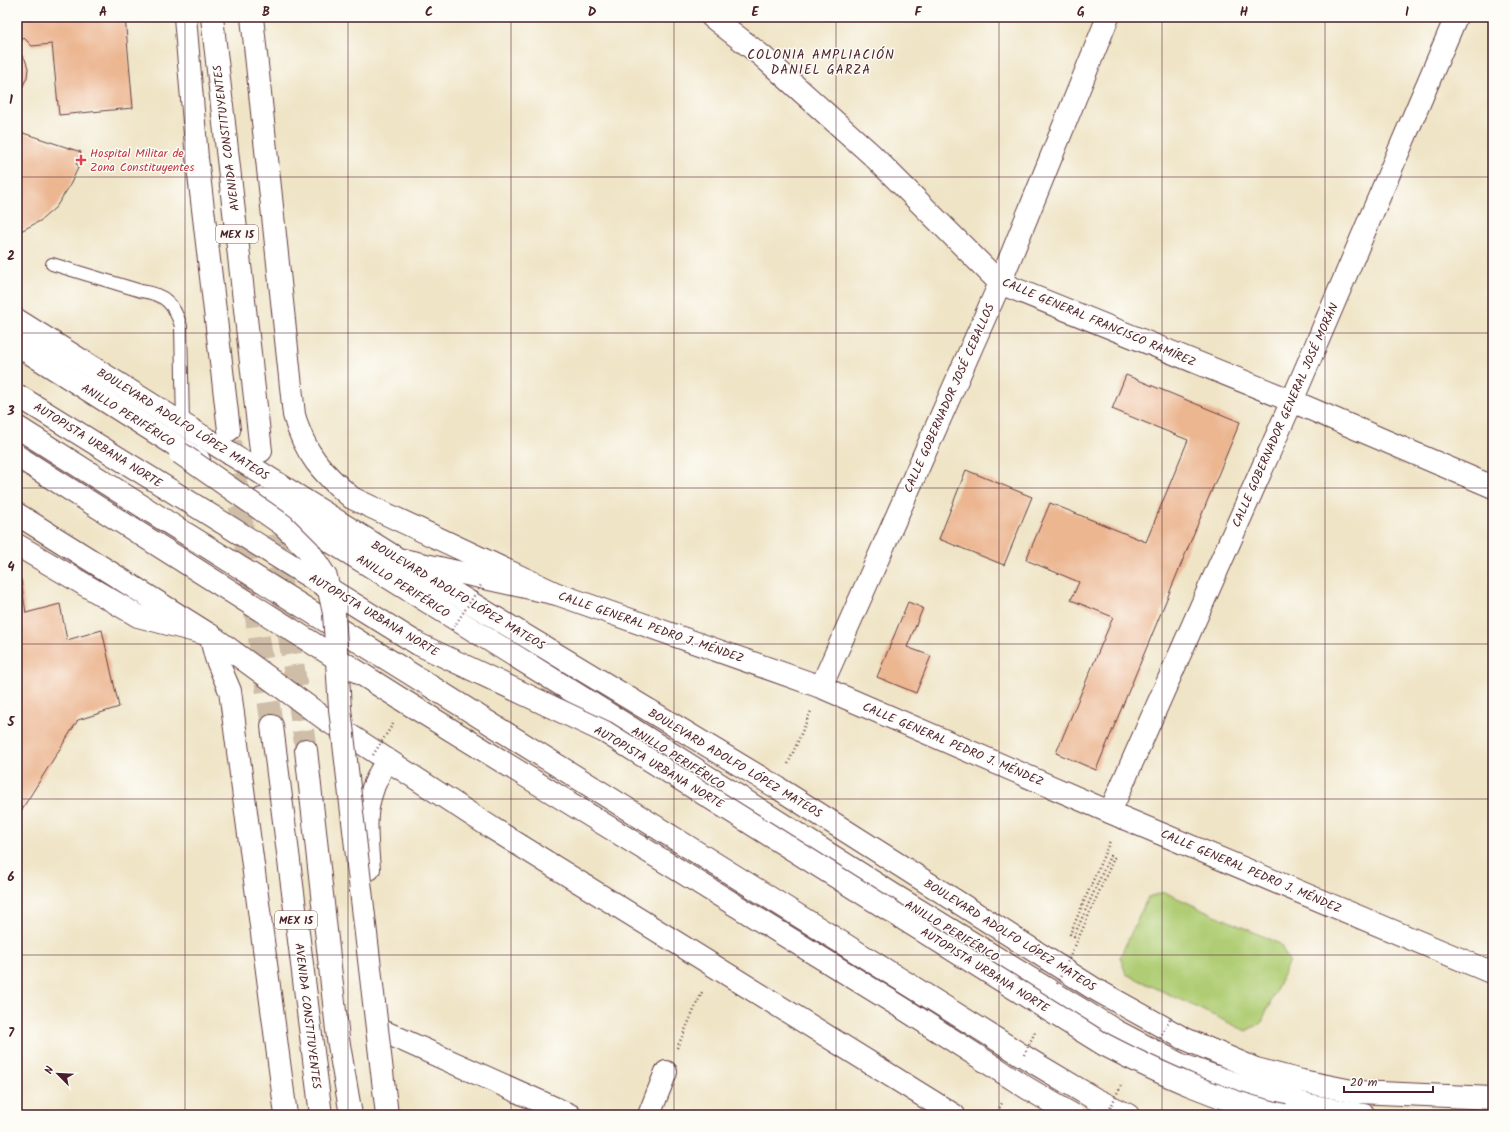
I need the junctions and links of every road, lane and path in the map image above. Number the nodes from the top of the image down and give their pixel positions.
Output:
1 (170, 17) edge
2 (185, 17) edge
3 (212, 17) edge
4 (252, 17) edge
5 (712, 17) edge
6 (1108, 17) edge
7 (1456, 17) edge
8 (197, 158) junction
9 (52, 264) dead end
10 (1000, 283) junction
11 (17, 320) edge
12 (17, 345) edge
13 (17, 351) edge
14 (17, 395) edge
15 (1292, 401) junction
16 (183, 425) junction
17 (17, 427) edge
18 (229, 430) tunnel mouth
19 (261, 451) dead end
20 (17, 456) edge
21 (1493, 487) edge
22 (17, 514) edge
23 (17, 545) edge
24 (398, 559) junction
25 (557, 594) junction
26 (210, 635) junction
27 (821, 687) junction
28 (272, 726) tunnel mouth
29 (306, 750) tunnel mouth
30 (387, 760) junction
31 (778, 788) junction
32 (1116, 814) junction
33 (1074, 948) dead end
34 (713, 966) junction
35 (1493, 973) edge
36 (387, 1034) junction
37 (666, 1072) joint
38 (1493, 1098) edge
39 (286, 1115) edge
40 (321, 1115) edge
41 (351, 1115) edge
42 (387, 1115) edge
43 (397, 1115) edge
44 (570, 1115) edge
45 (649, 1115) edge
46 (954, 1115) edge
47 (1073, 1115) edge
48 (1128, 1115) edge
49 (1284, 1115) edge
50 (1364, 1115) edge

1 - 8 main road
2 - 8 main road, MEX 15
3 - 19 main road, AVENIDA CONSTITUYENTES / MEX 15
4 - 25 main road
5 - 10 main road, CALLE GENERAL FRANCISCO RAMÍREZ
6 - 10 main road, CALLE GOBERNADOR JOSÉ CEBALLOS
7 - 15 main road, CALLE GOBERNADOR GENERAL JOSÉ MORÁN
8 - 18 main road, MEX 15
9 - 16 lane
10 - 15 main road, CALLE GENERAL FRANCISCO RAMÍREZ
10 - 27 main road, CALLE GOBERNADOR JOSÉ CEBALLOS
11 - 16 main road, BOULEVARD ADOLFO LÓPEZ MATEOS
12 - 50 main road, ANILLO PERIFÉRICO
13 - 42 main road, bridge
14 - 49 main road, AUTOPISTA URBANA NORTE, bridge
15 - 21 main road, CALLE GENERAL FRANCISCO RAMÍREZ
15 - 32 main road, CALLE GOBERNADOR GENERAL JOSÉ MORÁN
16 - 24 main road, BOULEVARD ADOLFO LÓPEZ MATEOS
17 - 48 main road
20 - 47 main road, bridge
22 - 26 main road
23 - 26 main road
24 - 25 main road, CALLE GENERAL PEDRO J. MÉNDEZ
24 - 31 main road, BOULEVARD ADOLFO LÓPEZ MATEOS
25 - 27 main road, CALLE GENERAL PEDRO J. MÉNDEZ
26 - 30 main road
26 - 39 main road
27 - 31 path
27 - 32 main road, CALLE GENERAL PEDRO J. MÉNDEZ
28 - 40 main road, AVENIDA CONSTITUYENTES / MEX 15
29 - 41 main road, MEX 15
30 - 34 main road
30 - 36 main road
31 - 38 main road, BOULEVARD ADOLFO LÓPEZ MATEOS
32 - 33 path
32 - 35 main road, CALLE GENERAL PEDRO J. MÉNDEZ
34 - 37 path
34 - 46 main road
36 - 43 main road
36 - 44 main road
37 - 45 main road

